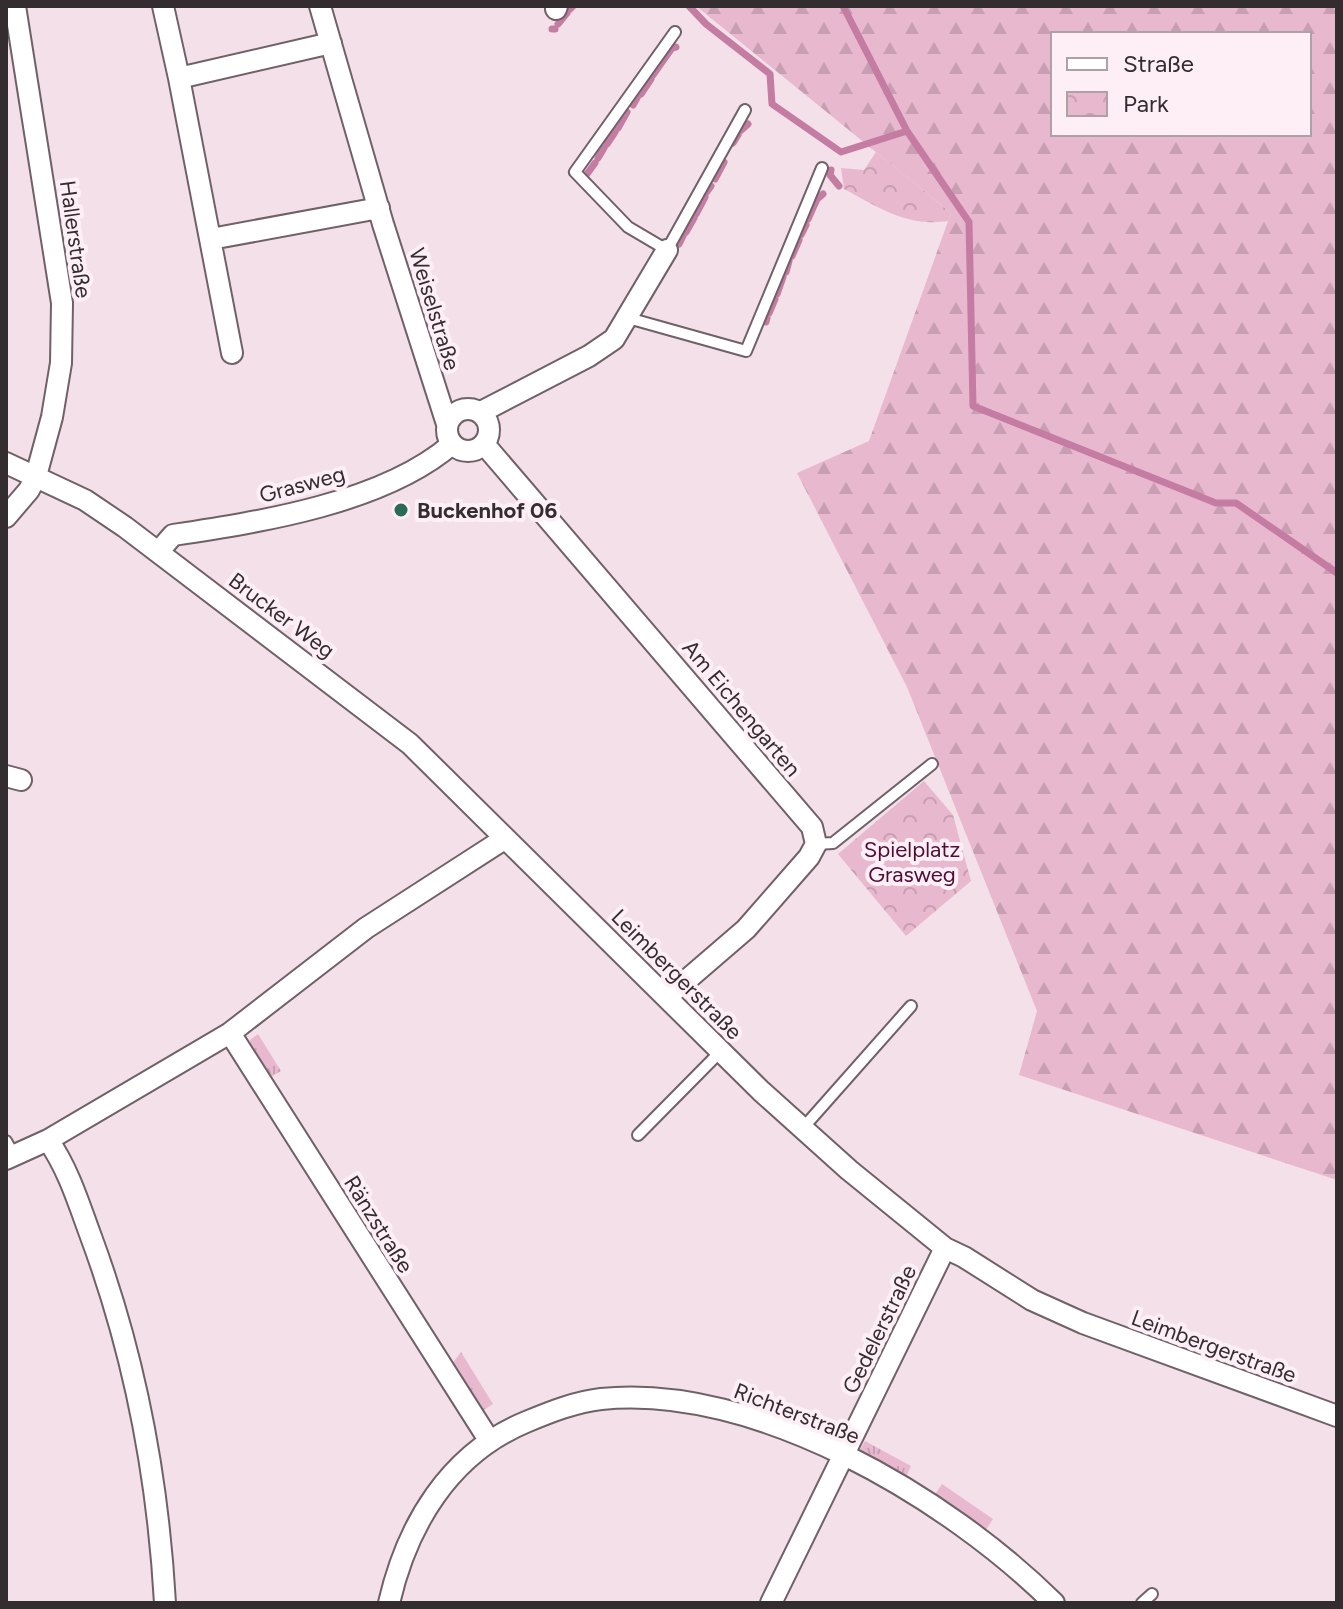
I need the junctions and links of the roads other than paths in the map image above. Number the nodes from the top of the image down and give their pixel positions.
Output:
1 (15, 6) edge
2 (163, 6) edge
3 (320, 6) edge
4 (675, 32) dead end
5 (331, 43) junction
6 (179, 78) junction
7 (745, 110) dead end
8 (822, 168) dead end
9 (379, 208) junction
10 (211, 239) junction
11 (667, 250) junction
12 (628, 318) junction
13 (232, 353) dead end
14 (481, 412) junction
15 (450, 434) junction
16 (484, 444) junction
17 (6, 463) edge
18 (36, 476) junction
19 (6, 517) edge
20 (159, 551) junction
21 (932, 764) dead end
22 (504, 839) junction
23 (816, 844) junction
24 (667, 997) junction
25 (911, 1006) dead end
26 (230, 1033) junction
27 (721, 1051) junction
28 (803, 1128) junction
29 (638, 1135) dead end
30 (48, 1140) junction
31 (9, 1152) edge
32 (945, 1248) junction
33 (1337, 1416) edge
34 (489, 1440) junction
35 (843, 1455) junction
36 (1152, 1594) dead end
37 (165, 1603) edge
38 (389, 1603) edge
39 (771, 1603) edge
40 (1054, 1603) edge
41 (1142, 1603) edge

1 - 18 street, Hallerstraße
2 - 6 street
3 - 5 street, Weiselstraße
4 - 11 lane
5 - 6 street
5 - 9 street, Weiselstraße
6 - 10 street
7 - 11 lane
8 - 12 lane
9 - 10 street
9 - 15 street, Weiselstraße
10 - 13 street
11 - 12 street, Grasweg
12 - 14 street, Grasweg
14 - 15 street, Grasweg
14 - 16 street
15 - 16 street
15 - 20 street, Grasweg
16 - 23 street, Am Eichengarten
17 - 18 street, Brucker Weg
18 - 19 street, Hallerstraße
18 - 20 street, Brucker Weg
20 - 22 street, Brucker Weg
21 - 23 lane
22 - 24 street, Leimbergerstraße
22 - 26 street
23 - 24 street
24 - 27 street, Leimbergerstraße
25 - 28 lane
26 - 30 street
26 - 34 street, Ränzstraße
27 - 28 street, Leimbergerstraße
27 - 29 lane
28 - 32 street, Leimbergerstraße
30 - 31 street
30 - 37 street
32 - 33 street, Leimbergerstraße
32 - 35 street, Gedelerstraße
34 - 35 street, Richterstraße
34 - 38 street, Richterstraße
35 - 39 street, Gedelerstraße
35 - 40 street, Richterstraße
36 - 41 lane

